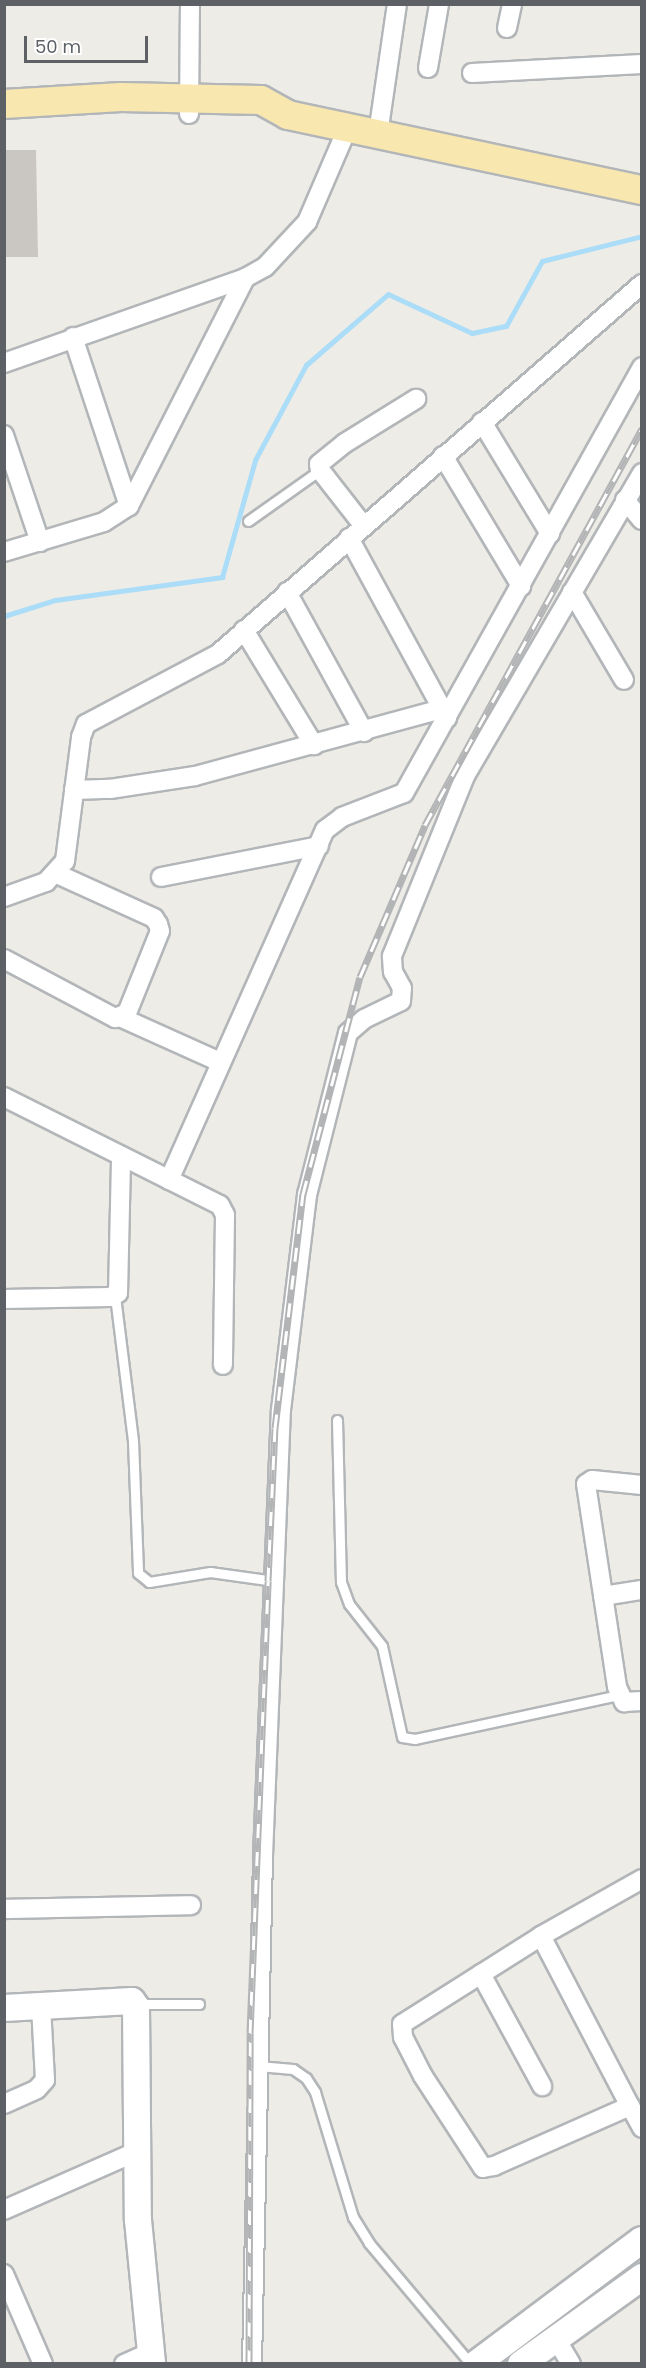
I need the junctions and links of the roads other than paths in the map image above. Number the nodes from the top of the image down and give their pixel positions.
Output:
1 (190, 4) edge
2 (397, 4) edge
3 (439, 4) edge
4 (512, 4) edge
5 (507, 28) dead end
6 (642, 64) edge
7 (428, 68) dead end
8 (472, 73) dead end
9 (4, 104) edge
10 (189, 105) junction
11 (4, 122) edge
12 (348, 127) junction
13 (378, 134) junction
14 (642, 190) edge
15 (245, 278) junction
16 (642, 284) edge
17 (74, 337) junction
18 (4, 363) edge
19 (642, 366) edge
20 (416, 399) dead end
21 (482, 422) junction
22 (4, 435) edge
23 (443, 456) junction
24 (320, 470) junction
25 (642, 472) edge
26 (625, 500) junction
27 (129, 506) junction
28 (642, 520) edge
29 (248, 521) dead end
30 (363, 525) junction
31 (550, 534) junction
32 (349, 538) junction
33 (40, 542) junction
34 (4, 552) edge
35 (520, 586) junction
36 (287, 592) junction
37 (572, 592) junction
38 (244, 630) junction
39 (624, 680) dead end
40 (444, 713) junction
41 (364, 732) junction
42 (314, 745) junction
43 (74, 790) junction
44 (320, 846) junction
45 (57, 874) junction
46 (161, 877) dead end
47 (4, 897) edge
48 (4, 958) edge
49 (122, 1018) junction
50 (220, 1062) junction
51 (4, 1097) edge
52 (121, 1156) junction
53 (169, 1180) junction
54 (115, 1296) junction
55 (4, 1299) edge
56 (223, 1365) dead end
57 (337, 1420) dead end
58 (642, 1485) edge
59 (274, 1581) junction
60 (642, 1590) edge
61 (603, 1596) junction
62 (619, 1695) junction
63 (642, 1701) edge
64 (642, 1879) edge
65 (190, 1905) dead end
66 (4, 1909) edge
67 (541, 1936) junction
68 (481, 1974) junction
69 (135, 2004) junction
70 (199, 2004) dead end
71 (41, 2006) junction
72 (4, 2008) edge
73 (258, 2066) junction
74 (542, 2086) dead end
75 (4, 2104) edge
76 (630, 2106) junction
77 (642, 2128) edge
78 (138, 2151) junction
79 (4, 2210) edge
80 (642, 2240) edge
81 (4, 2274) edge
82 (642, 2277) edge
83 (556, 2339) junction
84 (152, 2358) edge
85 (43, 2364) edge
86 (124, 2364) edge
87 (252, 2364) edge
88 (471, 2364) edge
89 (476, 2364) edge
90 (521, 2364) edge
91 (571, 2364) edge

1 - 10 street
2 - 13 street
3 - 7 street
4 - 5 street
6 - 8 street
9 - 10 main road
10 - 11 main road
10 - 12 main road
12 - 13 main road
12 - 15 street
13 - 14 main road
15 - 17 street
15 - 27 street
16 - 21 street
17 - 18 street
17 - 27 street
19 - 31 street
20 - 24 street
21 - 23 street
21 - 31 street
22 - 33 street
23 - 30 street
23 - 35 street
24 - 29 lane
24 - 30 street
25 - 26 street
26 - 28 street
26 - 37 street
27 - 33 street
30 - 32 street
31 - 35 street
32 - 36 street
32 - 40 street
33 - 34 street
35 - 40 street
36 - 38 street
36 - 41 street
37 - 39 street
37 - 59 street
38 - 42 street
38 - 43 street
40 - 41 street
40 - 44 street
41 - 42 street
42 - 43 street
43 - 45 street
44 - 46 street
44 - 50 street
45 - 47 street
45 - 49 street
48 - 49 street
49 - 50 street
50 - 53 street
51 - 52 street
52 - 53 street
52 - 54 street
53 - 56 street
54 - 55 street
54 - 59 lane
57 - 62 lane
58 - 61 street
59 - 73 street
60 - 61 street
61 - 62 street
62 - 63 street
64 - 67 street
65 - 66 street
67 - 68 street
67 - 76 street
68 - 74 street
68 - 76 street
69 - 70 lane
69 - 71 street
69 - 78 street
71 - 72 street
71 - 75 street
73 - 87 street
73 - 88 lane
76 - 77 street
78 - 79 street
78 - 84 street
80 - 89 street
81 - 85 street
82 - 83 street
83 - 90 street
83 - 91 street
84 - 86 street

